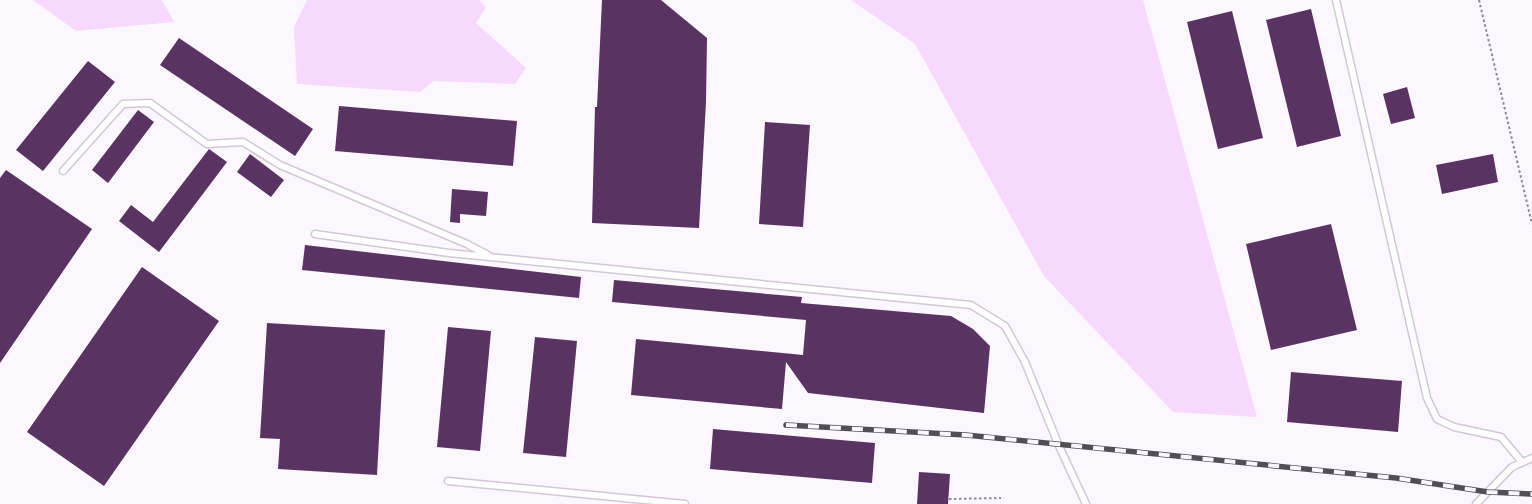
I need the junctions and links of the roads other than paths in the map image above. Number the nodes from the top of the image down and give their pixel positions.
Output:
1 (1336, 0) edge
2 (63, 171) dead end
3 (315, 234) dead end
4 (491, 257) junction
5 (1532, 458) edge
6 (1522, 462) junction
7 (448, 481) dead end
8 (685, 504) edge
9 (1086, 504) edge
10 (1476, 504) edge

1 - 6 lane
2 - 4 lane
3 - 4 lane
4 - 9 lane
5 - 6 lane
6 - 10 lane
7 - 8 lane

